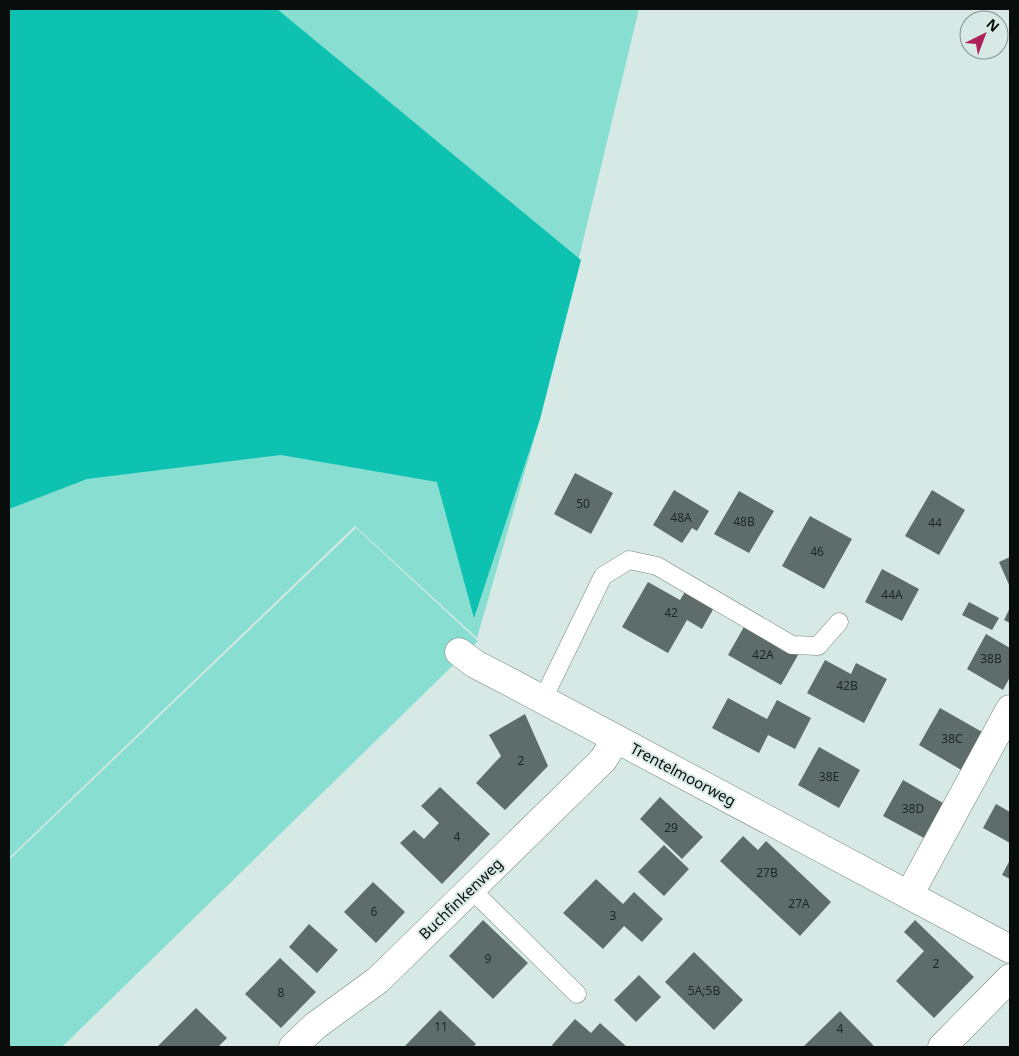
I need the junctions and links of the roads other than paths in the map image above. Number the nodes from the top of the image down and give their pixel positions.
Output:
1 (839, 622) dead end
2 (459, 652) dead end
3 (543, 699) junction
4 (1009, 715) edge
5 (616, 739) junction
6 (471, 889) junction
7 (909, 895) junction
8 (1010, 949) edge
9 (1010, 978) edge
10 (577, 994) dead end
11 (320, 1037) edge
12 (293, 1047) edge
13 (942, 1047) edge

1 - 3 lane
2 - 3 street, Trentelmoorweg
3 - 5 street, Trentelmoorweg
4 - 7 street
5 - 6 street, Buchfinkenweg
5 - 7 street, Trentelmoorweg
6 - 10 lane
6 - 11 street, Buchfinkenweg
7 - 8 street, Trentelmoorweg
9 - 13 street
11 - 12 street, Buchfinkenweg

